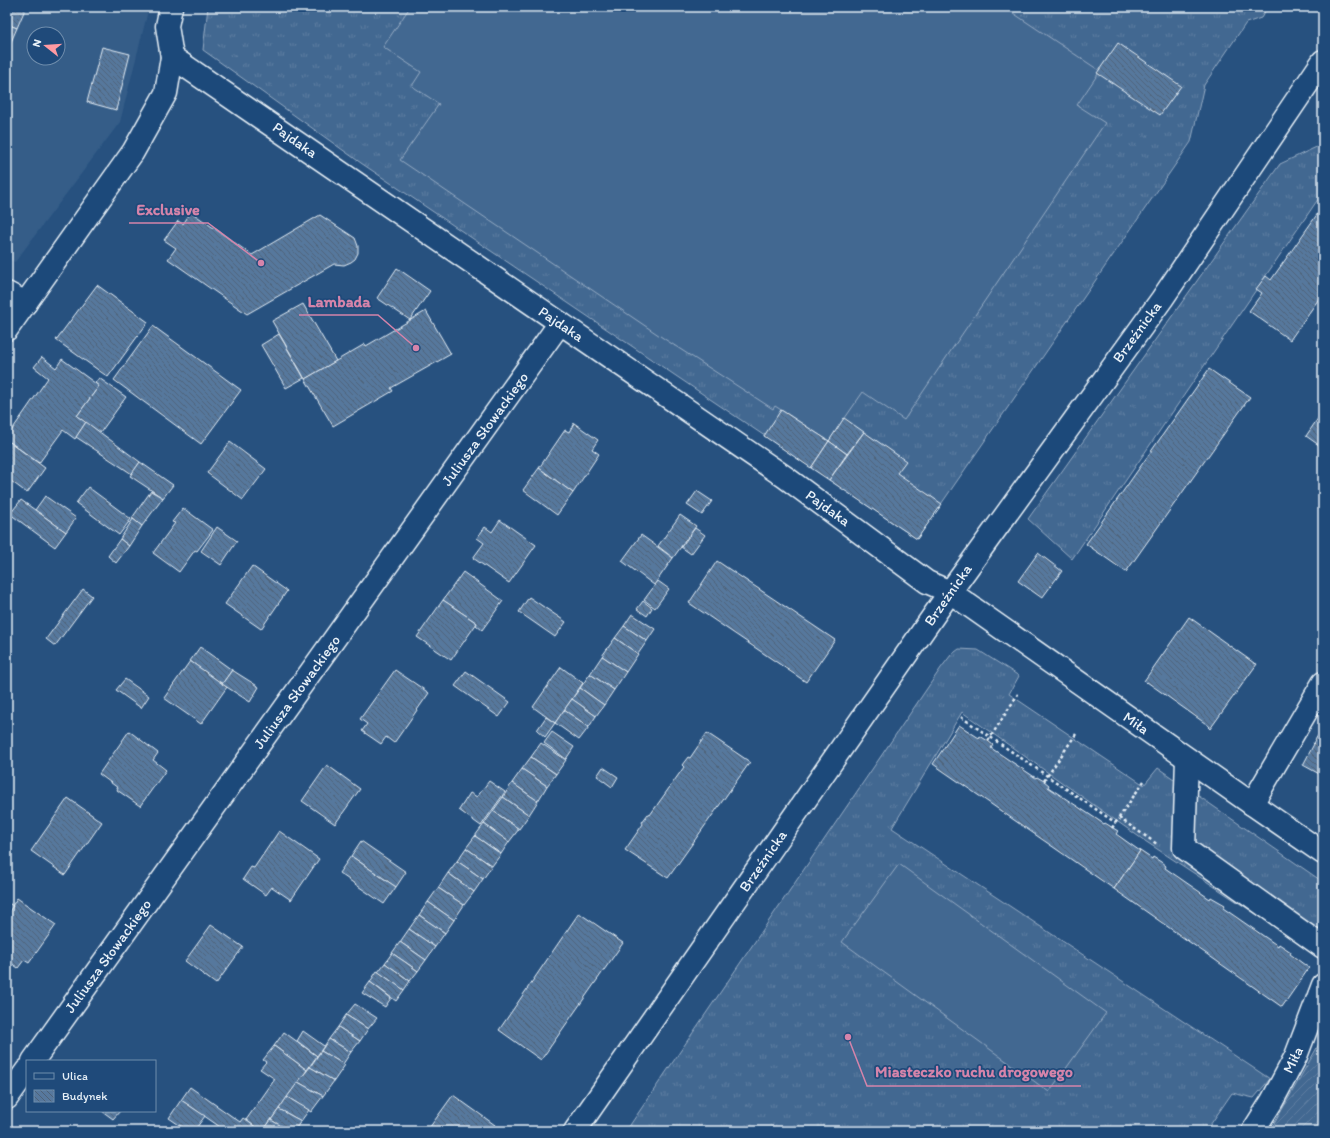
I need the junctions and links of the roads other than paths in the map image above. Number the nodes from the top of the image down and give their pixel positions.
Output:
1 (171, 7) edge
2 (172, 57) junction
3 (1323, 61) edge
4 (7, 293) edge
5 (26, 303) junction
6 (560, 323) junction
7 (7, 329) edge
8 (950, 592) junction
9 (1323, 683) edge
10 (1187, 758) junction
11 (1252, 804) junction
12 (1323, 853) edge
13 (1323, 947) edge
14 (1323, 985) edge
15 (34, 1060) edge
16 (26, 1071) edge
17 (7, 1098) edge
18 (575, 1131) edge
19 (1253, 1131) edge

1 - 2 street
2 - 5 street
2 - 6 street, Pajdaka
3 - 8 street, Brzeźnicka
4 - 5 street
5 - 7 street
6 - 8 street, Pajdaka
6 - 15 street, Juliusza Słowackiego
8 - 10 street, Miła
8 - 18 street, Brzeźnicka
9 - 11 street
10 - 11 street, Miła
10 - 13 street
11 - 12 street, Miła
14 - 19 street, Miła
16 - 17 street

